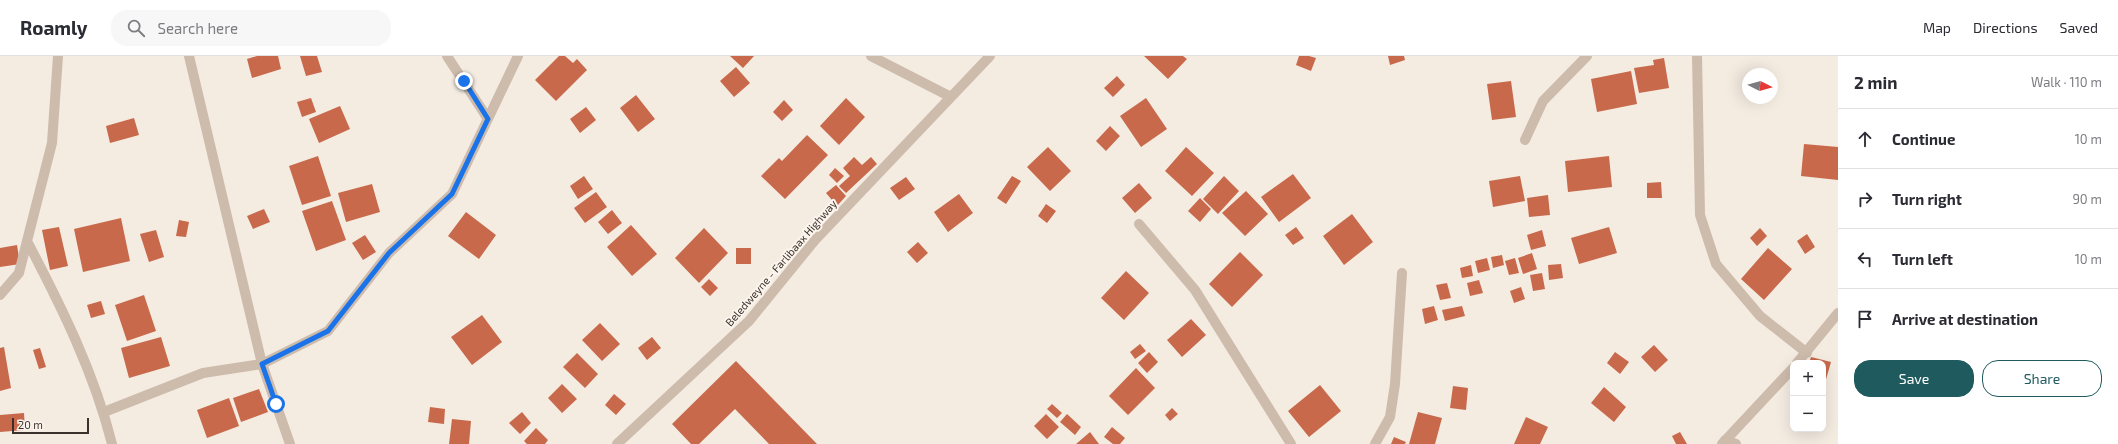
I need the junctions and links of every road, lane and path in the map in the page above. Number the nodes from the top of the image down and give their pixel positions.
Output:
1 (58, 56) edge
2 (189, 56) edge
3 (447, 56) edge
4 (518, 56) edge
5 (871, 56) edge
6 (990, 56) edge
7 (1587, 56) edge
8 (1698, 56) edge
9 (951, 97) junction
10 (488, 119) junction
11 (1525, 140) dead end
12 (1138, 224) dead end
13 (27, 241) junction
14 (1402, 273) dead end
15 (0, 296) edge
16 (1838, 313) edge
17 (1807, 353) junction
18 (1800, 360) edge
19 (262, 364) junction
20 (1790, 371) edge
21 (104, 412) junction
22 (1723, 442) edge
23 (112, 444) edge
24 (290, 444) edge
25 (617, 444) edge
26 (1291, 444) edge
27 (1375, 444) edge
28 (1736, 444) edge

1 - 13 street
2 - 19 street
3 - 10 street
4 - 10 street
5 - 9 street
6 - 9 street, Beledweyne - Farlibaax Highway
7 - 11 street
8 - 17 street
9 - 25 street, Beledweyne - Farlibaax Highway
10 - 19 street
12 - 26 street
13 - 15 street
13 - 21 street
14 - 27 street
16 - 17 street
17 - 18 street
19 - 21 street
19 - 24 street
20 - 22 street
21 - 23 street
22 - 28 street

